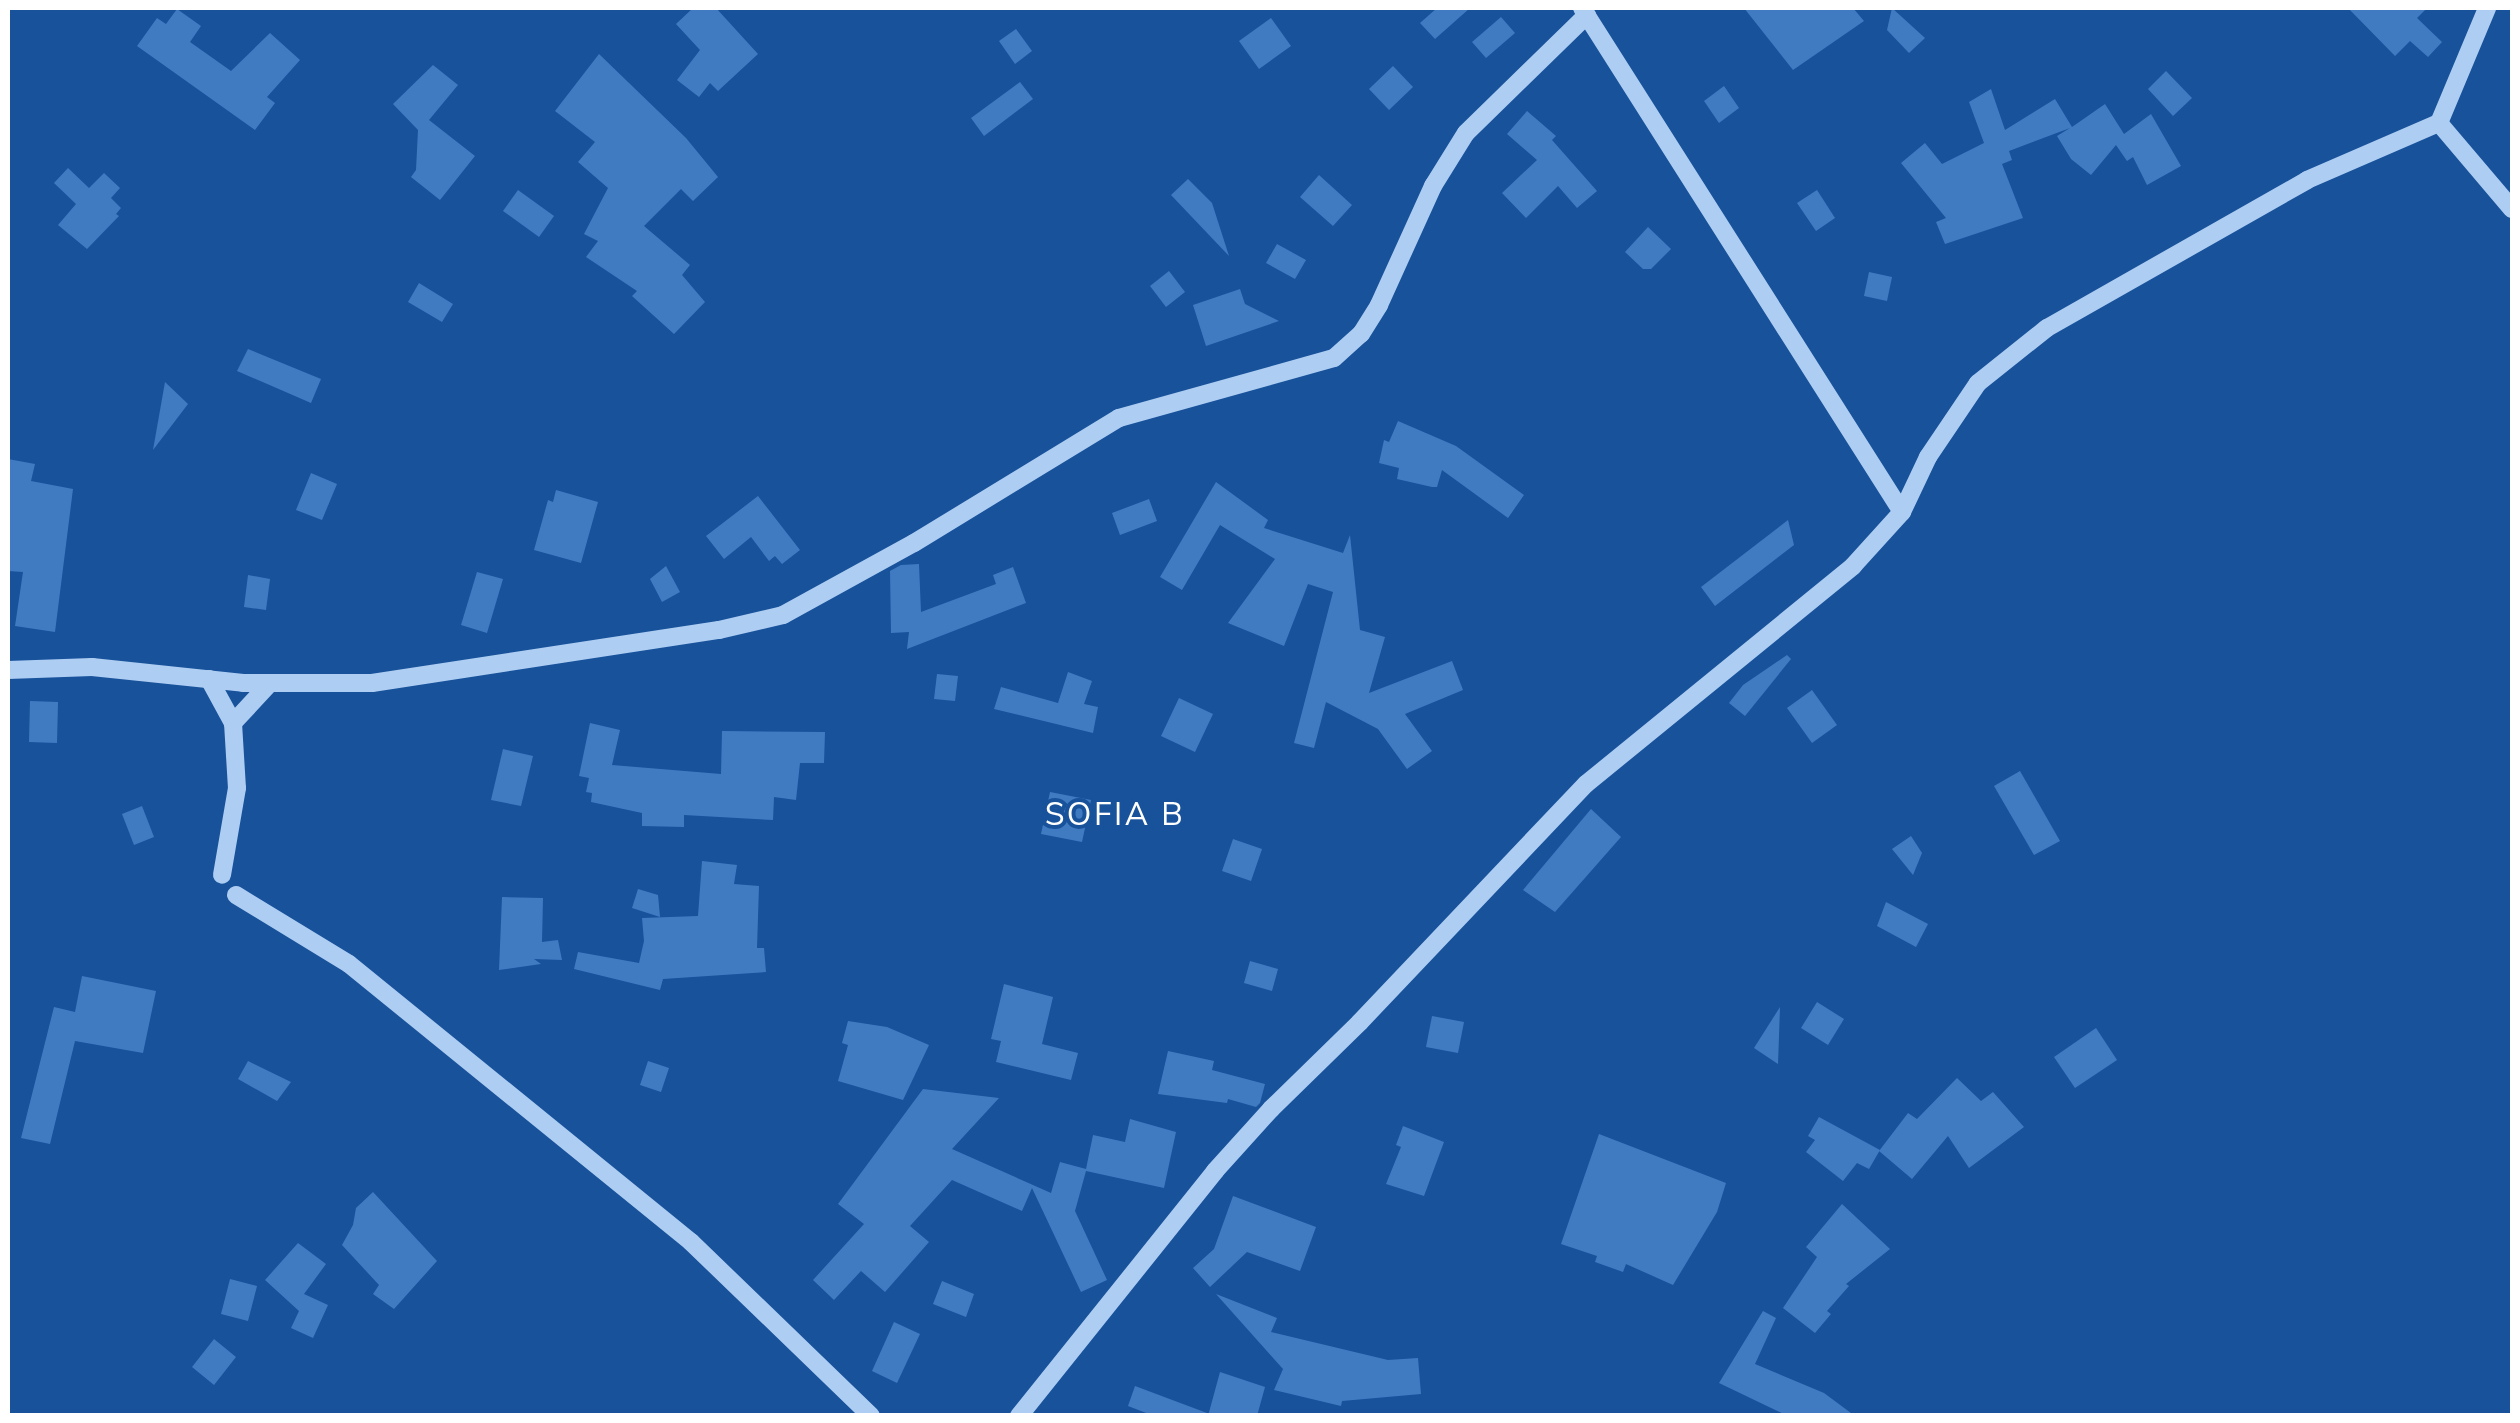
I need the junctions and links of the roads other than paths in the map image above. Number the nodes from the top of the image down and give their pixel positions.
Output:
1 (2487, 8) edge
2 (1584, 11) edge
3 (2439, 122) junction
4 (2512, 209) edge
5 (1902, 512) junction
6 (8, 670) edge
7 (210, 679) junction
8 (270, 683) junction
9 (233, 723) junction
10 (222, 875) dead end
11 (236, 895) dead end
12 (871, 1416) edge
13 (1018, 1416) edge

1 - 3 street
2 - 5 street
2 - 8 street
3 - 4 street
3 - 5 street
5 - 13 street
6 - 7 street
7 - 8 street
7 - 9 street
8 - 9 street
9 - 10 street
11 - 12 street

